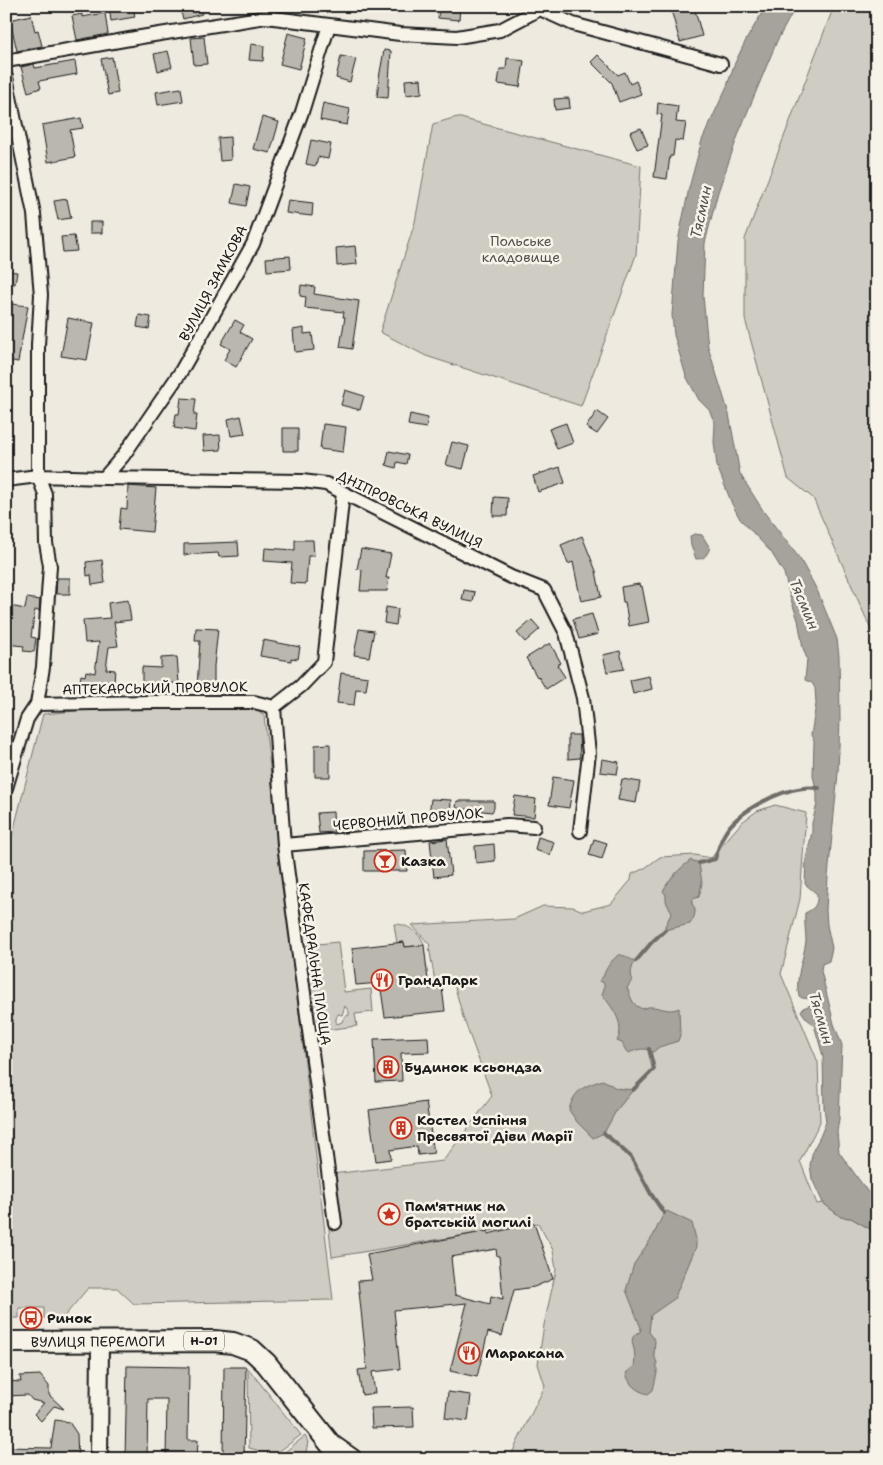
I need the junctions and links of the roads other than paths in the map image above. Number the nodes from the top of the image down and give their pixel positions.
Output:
1 (540, 8) edge
2 (329, 26) junction
3 (6, 61) edge
4 (721, 64) dead end
5 (6, 77) edge
6 (38, 476) junction
7 (104, 478) junction
8 (6, 480) edge
9 (343, 493) junction
10 (37, 704) junction
11 (274, 707) junction
12 (6, 788) edge
13 (534, 827) dead end
14 (580, 831) dead end
15 (284, 845) junction
16 (336, 1223) dead end
17 (6, 1342) edge
18 (100, 1342) junction
19 (329, 1452) edge
20 (99, 1459) edge
21 (351, 1459) edge

1 - 2 street
1 - 4 street
2 - 3 street
2 - 7 street, ВУЛИЦЯ ЗАМКОВА
5 - 6 street
6 - 7 street, ДНІПРОВСЬКА ВУЛИЦЯ
6 - 8 street, ДНІПРОВСЬКА ВУЛИЦЯ
6 - 10 street
7 - 9 street, ДНІПРОВСЬКА ВУЛИЦЯ
9 - 11 street
9 - 14 street, ДНІПРОВСЬКА ВУЛИЦЯ
10 - 11 street, АПТЕКАРСЬКИЙ ПРОВУЛОК
10 - 12 street
11 - 15 street, КАФЕДРАЛЬНА ПЛОЩА
13 - 15 street, ЧЕРВОНИЙ ПРОВУЛОК
15 - 16 street, КАФЕДРАЛЬНА ПЛОЩА
17 - 18 main road, ВУЛИЦЯ ПЕРЕМОГИ / Н-01
18 - 19 main road, ВУЛИЦЯ ПЕРЕМОГИ / Н-01
18 - 20 street
19 - 21 main road, ВУЛИЦЯ ПЕРЕМОГИ / Н-01

